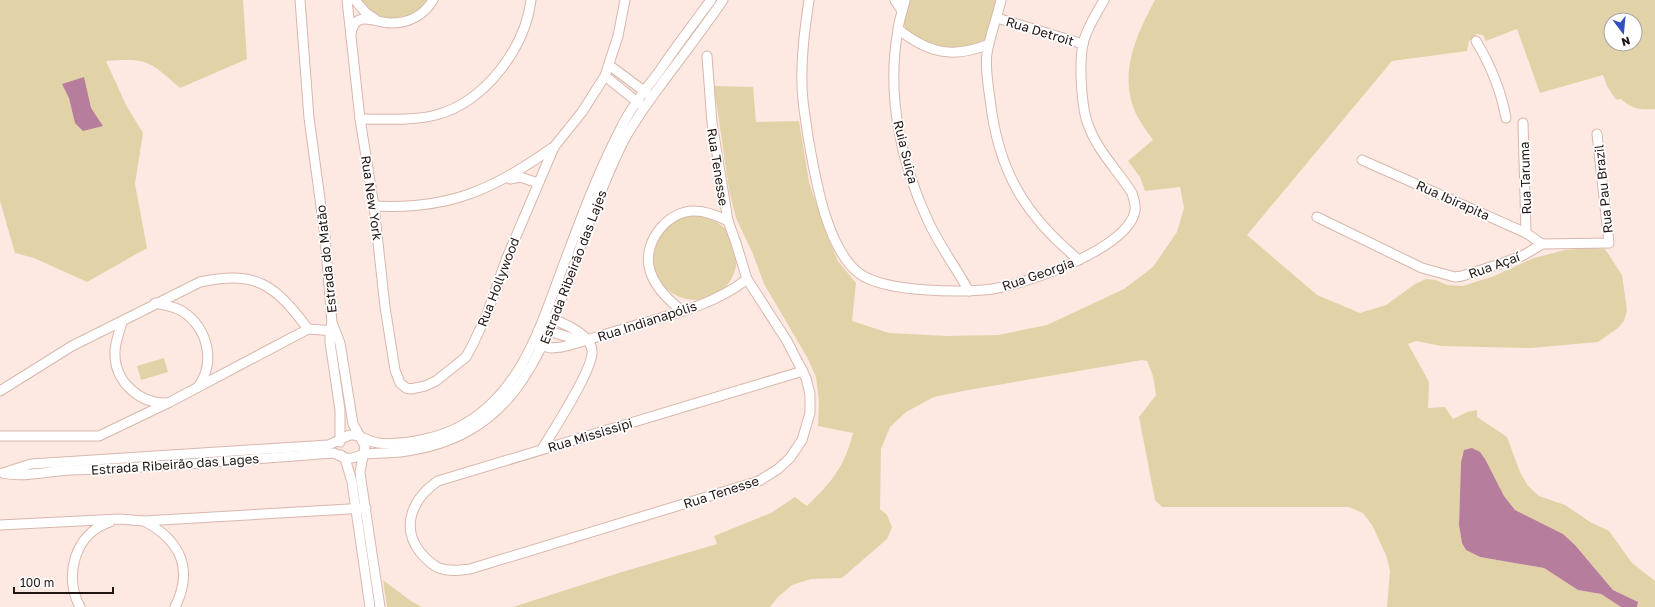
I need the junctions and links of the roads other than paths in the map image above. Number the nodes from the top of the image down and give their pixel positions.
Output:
1 (300, 0) edge
2 (347, 0) edge
3 (355, 0) edge
4 (433, 0) edge
5 (531, 0) edge
6 (625, 0) edge
7 (711, 0) edge
8 (723, 0) edge
9 (809, 0) edge
10 (895, 0) edge
11 (905, 0) edge
12 (1001, 0) edge
13 (1104, 0) edge
14 (902, 11) junction
15 (997, 18) junction
16 (376, 20) junction
17 (898, 29) junction
18 (350, 36) junction
19 (1476, 41) dead end
20 (989, 44) junction
21 (1083, 44) junction
22 (707, 56) dead end
23 (609, 65) junction
24 (605, 76) junction
25 (644, 91) junction
26 (652, 97) junction
27 (637, 102) junction
28 (645, 107) junction
29 (1506, 118) dead end
30 (360, 119) junction
31 (1523, 123) dead end
32 (1597, 134) dead end
33 (554, 147) junction
34 (1362, 160) dead end
35 (504, 180) junction
36 (538, 183) junction
37 (374, 206) junction
38 (1317, 217) dead end
39 (728, 221) junction
40 (1526, 233) junction
41 (1542, 244) junction
42 (1079, 260) junction
43 (746, 279) junction
44 (969, 291) junction
45 (155, 303) junction
46 (681, 310) junction
47 (544, 316) junction
48 (554, 320) junction
49 (122, 321) junction
50 (333, 328) junction
51 (540, 328) junction
52 (308, 329) junction
53 (550, 332) junction
54 (584, 341) junction
55 (533, 343) junction
56 (542, 347) junction
57 (803, 371) junction
58 (197, 388) junction
59 (411, 389) joint
60 (0, 391) edge
61 (170, 402) junction
62 (0, 436) edge
63 (360, 436) junction
64 (340, 441) junction
65 (542, 449) junction
66 (363, 454) junction
67 (345, 458) junction
68 (2, 473) edge
69 (366, 508) junction
70 (355, 509) junction
71 (119, 519) junction
72 (144, 521) junction
73 (0, 525) edge
74 (411, 534) joint
75 (80, 607) edge
76 (175, 607) edge
77 (370, 607) edge
78 (380, 607) edge

1 - 50 street, Estrada do Matão
2 - 18 street, Rua New York
3 - 16 street
4 - 16 street
5 - 30 street
6 - 23 street, Rua Hollywood
7 - 25 street, Estrada Ribeirão das Lajes
8 - 26 street, Estrada Ribeirão das Lajes
9 - 44 street, Rua Georgia
10 - 14 street
11 - 14 street, Ruia Suiça
12 - 15 street
13 - 21 street, Rua Georgia
14 - 17 street, Ruia Suiça
15 - 20 street
15 - 21 street, Rua Detroit
16 - 18 street
17 - 20 street
17 - 44 street, Ruia Suiça
18 - 30 street, Rua New York
19 - 29 street
20 - 42 street
21 - 42 street, Rua Georgia
22 - 39 street, Rua Tenesse
23 - 24 street, Rua Hollywood
23 - 25 street
24 - 27 street
24 - 33 street, Rua Hollywood
25 - 26 street
25 - 27 street, Estrada Ribeirão das Lajes
26 - 28 street, Estrada Ribeirão das Lajes
27 - 28 street
27 - 47 street, Estrada Ribeirão das Lajes
28 - 48 street, Estrada Ribeirão das Lajes
30 - 37 street, Rua New York
31 - 40 street, Rua Taruma
32 - 41 street, Rua Pau Brazil
33 - 35 street, Rua Hollywood
33 - 36 street, Rua Hollywood
34 - 40 street, Rua Ibirapita
35 - 36 street
35 - 37 street, Rua Hollywood
36 - 59 street, Rua Hollywood
37 - 59 street, Rua New York
38 - 41 street, Rua Açaí
39 - 43 street, Rua Tenesse
39 - 46 street
40 - 41 street, Rua Ibirapita
42 - 44 street, Rua Georgia
43 - 46 street, Rua Indianapólis
43 - 57 street, Rua Tenesse
45 - 49 street
45 - 52 street
45 - 58 street
46 - 54 street, Rua Indianapólis
47 - 48 street
47 - 51 street, Estrada Ribeirão das Lajes
48 - 53 street, Estrada Ribeirão das Lajes
48 - 54 street
49 - 60 street
49 - 61 street
50 - 52 street
50 - 63 street, Estrada do Matão
50 - 64 street
51 - 53 street
51 - 55 street, Estrada Ribeirão das Lajes
52 - 58 street
53 - 54 street
53 - 56 street, Estrada Ribeirão das Lajes
54 - 56 street, Rua Indianapólis
54 - 65 street
55 - 56 street
55 - 63 street, Estrada Ribeirão das Lajes
56 - 66 street, Estrada Ribeirão das Lajes
57 - 65 street, Rua Mississipi
57 - 74 street, Rua Tenesse
58 - 61 street
61 - 62 street
63 - 64 street
63 - 66 street, Estrada do Matão
64 - 67 street
64 - 68 street
65 - 74 street, Rua Mississipi
66 - 67 street
66 - 69 street, Estrada do Matão
67 - 68 street, Estrada Ribeirão das Lages
67 - 70 street
69 - 70 street
69 - 78 street, Estrada do Matão
70 - 72 street
70 - 77 street
71 - 72 street
71 - 73 street
71 - 75 street
72 - 76 street

